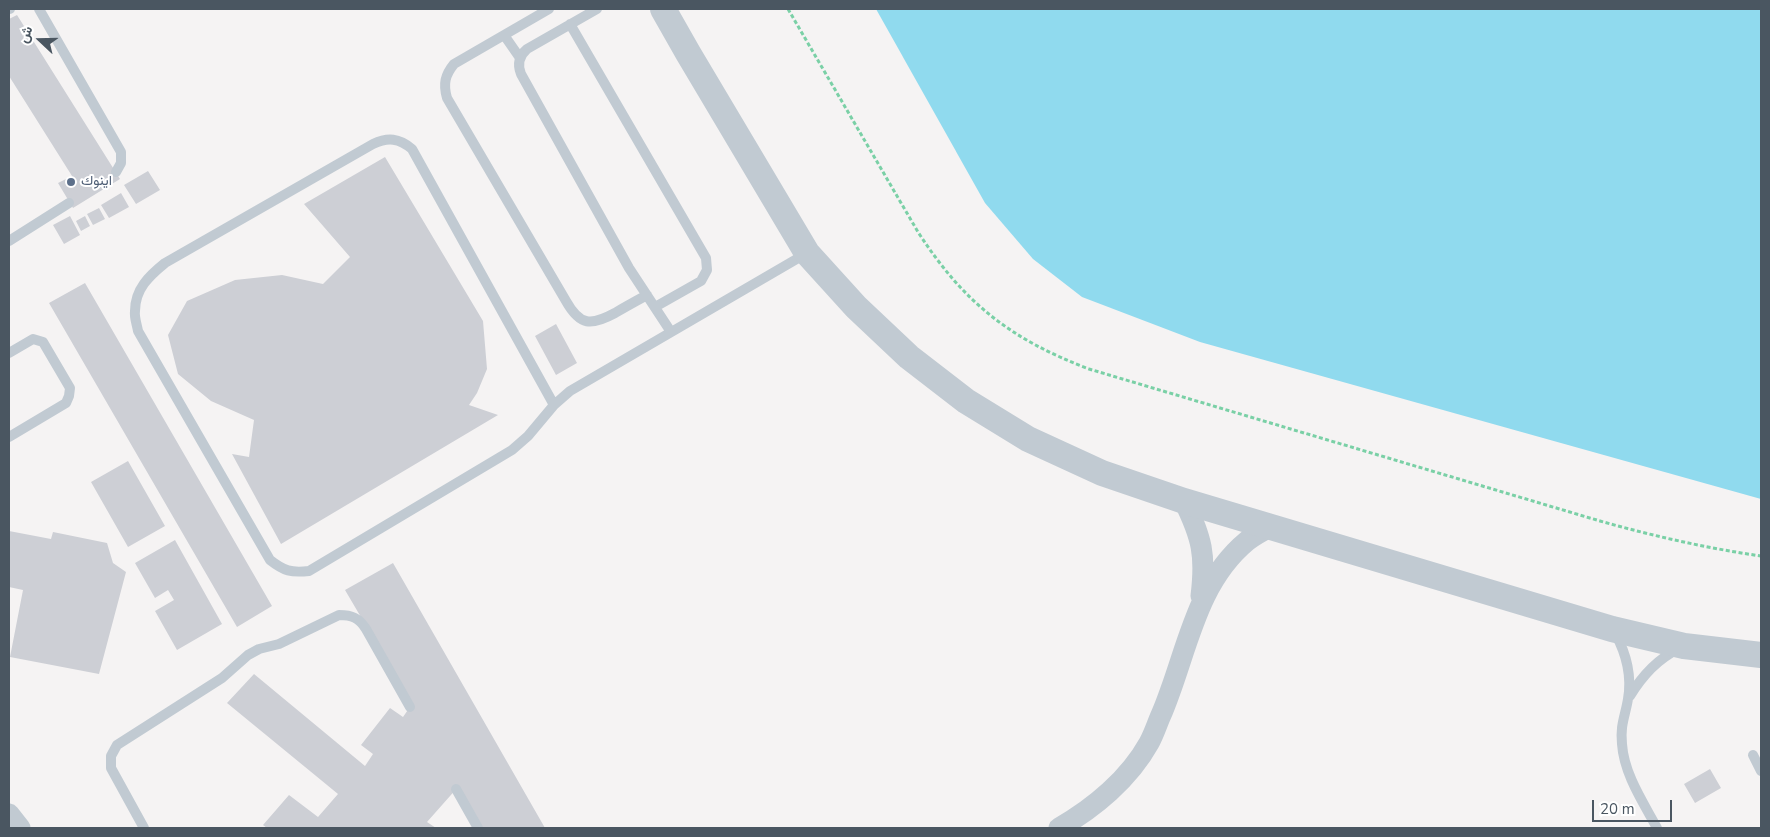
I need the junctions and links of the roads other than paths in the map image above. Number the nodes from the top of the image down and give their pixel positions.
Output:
1 (39, 9) edge
2 (549, 9) edge
3 (597, 9) edge
4 (663, 9) edge
5 (570, 24) junction
6 (504, 35) junction
7 (520, 58) junction
8 (116, 172) dead end
9 (69, 203) dead end
10 (9, 241) edge
11 (807, 253) junction
12 (647, 295) junction
13 (654, 306) junction
14 (671, 332) junction
15 (9, 353) edge
16 (554, 405) junction
17 (9, 437) edge
18 (1184, 501) junction
19 (1270, 527) junction
20 (1200, 604) junction
21 (1612, 629) junction
22 (1684, 646) junction
23 (1761, 654) edge
24 (1628, 699) junction
25 (410, 707) dead end
26 (1753, 755) dead end
27 (1761, 771) edge
28 (456, 789) dead end
29 (9, 814) edge
30 (20, 828) edge
31 (144, 828) edge
32 (478, 828) edge
33 (1059, 828) edge
34 (1657, 828) edge

1 - 8 lane
2 - 6 lane
3 - 5 lane
4 - 11 street
5 - 7 lane
5 - 13 lane
6 - 7 lane
6 - 12 lane
7 - 12 lane
9 - 10 lane
11 - 14 lane
11 - 18 street
12 - 13 lane
13 - 14 lane
14 - 16 lane
15 - 17 lane
16 - 16 lane
18 - 19 street
18 - 20 street
19 - 20 street
19 - 21 street
20 - 33 street
21 - 22 street
21 - 24 lane
22 - 23 street
22 - 24 lane
24 - 34 lane
25 - 31 lane
26 - 27 lane
28 - 32 lane
29 - 30 street

